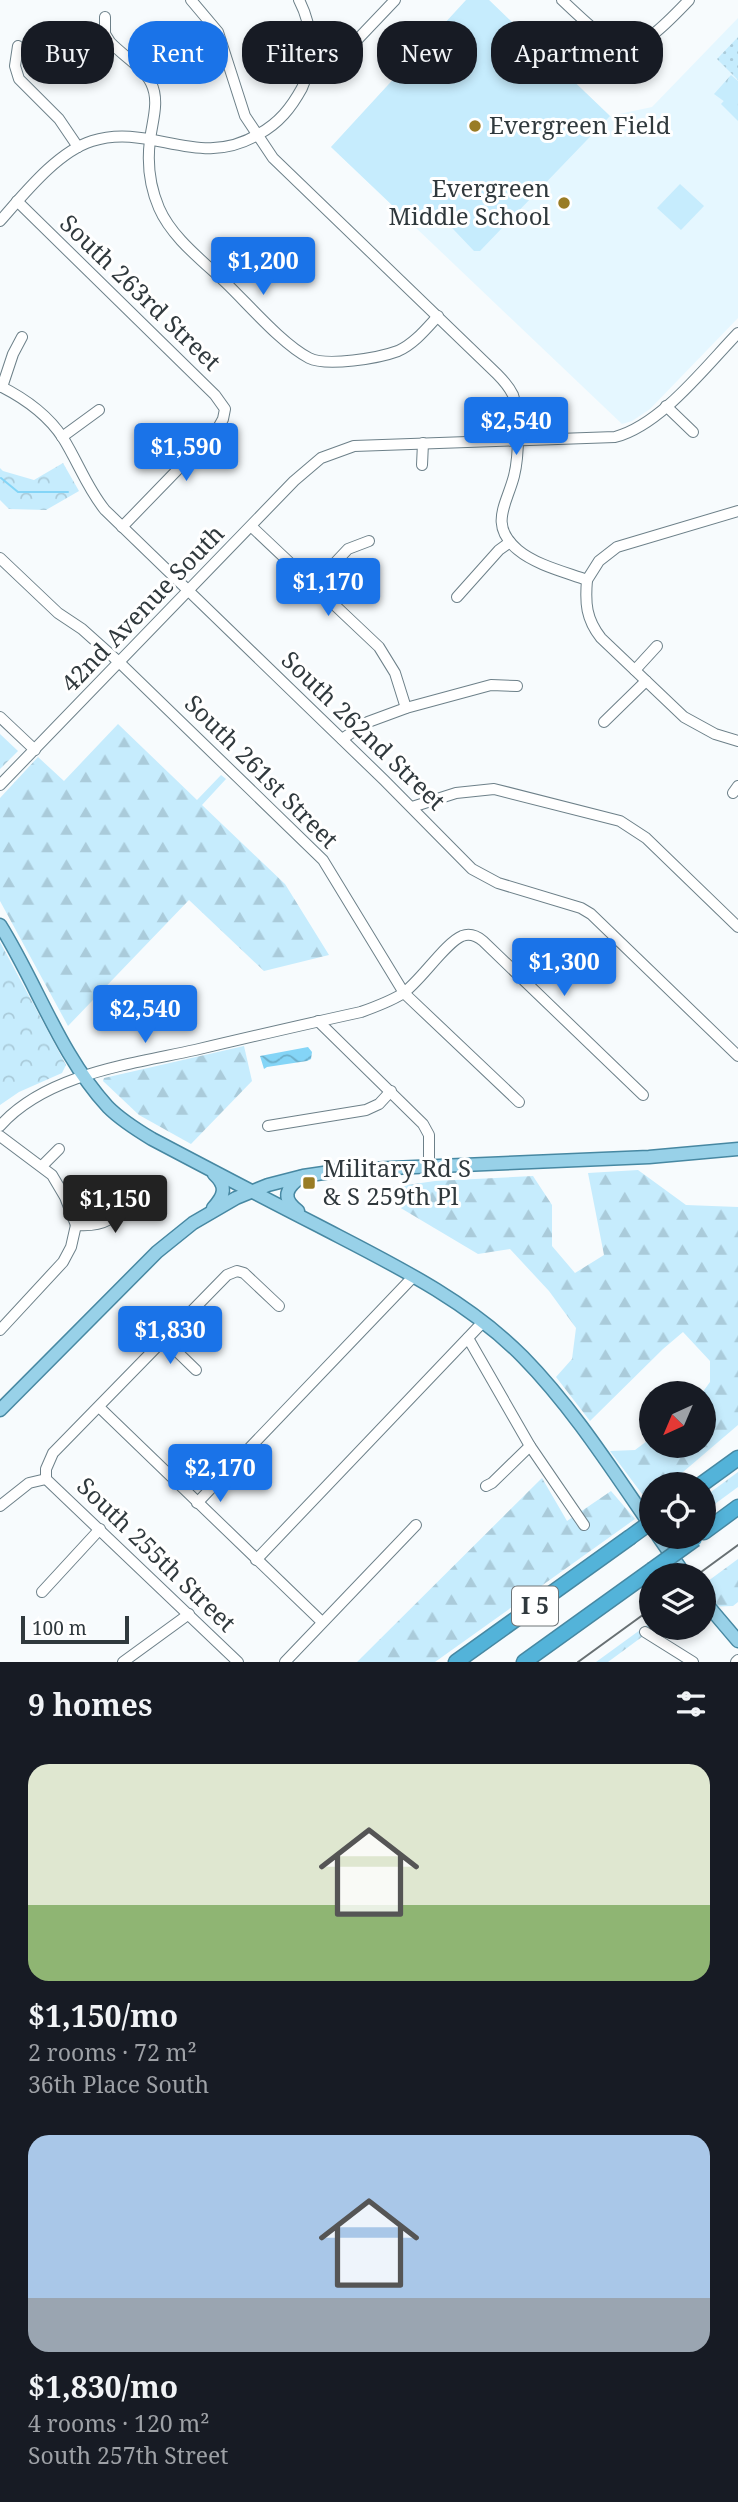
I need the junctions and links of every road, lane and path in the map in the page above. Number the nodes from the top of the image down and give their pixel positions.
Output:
1 (191, 0) edge
2 (299, 0) edge
3 (395, 0) edge
4 (562, 0) edge
5 (689, 0) edge
6 (105, 17) dead end
7 (306, 21) edge
8 (363, 34) edge
9 (18, 46) dead end
10 (302, 84) edge
11 (256, 136) junction
12 (150, 140) junction
13 (78, 146) junction
14 (17, 201) junction
15 (0, 221) edge
16 (438, 316) junction
17 (738, 333) edge
18 (22, 337) dead end
19 (1, 386) edge
20 (99, 410) dead end
21 (662, 410) junction
22 (693, 432) dead end
23 (62, 437) junction
24 (517, 442) junction
25 (423, 443) junction
26 (422, 465) dead end
27 (738, 511) edge
28 (122, 527) junction
29 (252, 527) junction
30 (369, 541) dead end
31 (510, 542) junction
32 (0, 558) edge
33 (587, 580) junction
34 (315, 584) junction
35 (189, 592) junction
36 (457, 597) dead end
37 (657, 646) dead end
38 (120, 663) junction
39 (635, 670) junction
40 (646, 681) junction
41 (517, 687) dead end
42 (406, 708) junction
43 (0, 717) edge
44 (604, 722) dead end
45 (342, 740) junction
46 (738, 741) edge
47 (35, 750) junction
48 (0, 785) edge
49 (412, 807) junction
50 (0, 925) edge
51 (738, 927) edge
52 (404, 993) junction
53 (318, 1021) junction
54 (738, 1056) edge
55 (83, 1075) junction
56 (391, 1091) junction
57 (643, 1095) dead end
58 (519, 1102) dead end
59 (0, 1126) edge
60 (268, 1126) dead end
61 (0, 1136) edge
62 (59, 1149) dead end
63 (738, 1149) edge
64 (42, 1166) junction
65 (429, 1166) junction
66 (205, 1167) junction
67 (303, 1175) junction
68 (251, 1191) junction
69 (130, 1195) dead end
70 (206, 1215) junction
71 (76, 1225) junction
72 (318, 1226) junction
73 (413, 1277) junction
74 (279, 1306) dead end
75 (483, 1322) junction
76 (0, 1330) edge
77 (468, 1338) junction
78 (165, 1340) junction
79 (196, 1370) dead end
80 (99, 1407) junction
81 (0, 1410) edge
82 (530, 1446) junction
83 (738, 1458) edge
84 (716, 1474) edge
85 (46, 1479) junction
86 (486, 1486) dead end
87 (197, 1503) junction
88 (0, 1506) edge
89 (639, 1507) edge
90 (738, 1507) edge
91 (716, 1523) edge
92 (416, 1525) dead end
93 (584, 1525) dead end
94 (100, 1530) junction
95 (639, 1532) edge
96 (681, 1549) edge
97 (256, 1560) junction
98 (42, 1592) dead end
99 (188, 1614) junction
100 (716, 1615) edge
101 (322, 1622) junction
102 (658, 1640) edge
103 (738, 1640) edge
104 (123, 1662) edge
105 (237, 1662) edge
106 (285, 1662) edge
107 (456, 1662) edge
108 (524, 1662) edge
109 (693, 1662) edge

1 - 11 street
2 - 7 street
3 - 8 street
4 - 5 street
6 - 12 street
9 - 13 street
10 - 11 street
11 - 12 street
11 - 16 street
12 - 13 street
12 - 16 street
13 - 14 street
14 - 15 street
14 - 28 street, South 263rd Street
16 - 24 street
17 - 21 street, 42nd Avenue South
18 - 19 street
19 - 23 street, South 262nd Street
20 - 23 street
21 - 22 street
21 - 24 street, 42nd Avenue South
23 - 28 street, South 262nd Street
24 - 25 street, 42nd Avenue South
24 - 31 street
25 - 26 street
25 - 29 street, 42nd Avenue South
27 - 33 street
28 - 35 street, South 262nd Street
29 - 34 street
29 - 35 street, 42nd Avenue South
30 - 34 street
31 - 33 street
31 - 36 street
32 - 38 street, South 261st Street
33 - 39 street
34 - 42 street
35 - 38 street, 42nd Avenue South
35 - 45 street, South 262nd Street
37 - 39 street
38 - 47 street, 42nd Avenue South
38 - 52 street, South 261st Street
39 - 40 street
40 - 44 street
40 - 46 street
41 - 42 street
42 - 45 street
43 - 47 street
45 - 49 street, South 262nd Street
47 - 48 street, 42nd Avenue South
49 - 51 street
49 - 54 street, South 262nd Street
50 - 55 main road
52 - 53 street
52 - 57 street
52 - 58 street, South 261st Street
53 - 55 street
53 - 56 street
55 - 59 street
55 - 66 main road
56 - 60 street
56 - 65 street
61 - 64 street
62 - 64 street
63 - 65 main road
64 - 71 street
65 - 67 main road
66 - 68 main road
66 - 70 main road
67 - 68 main road
67 - 72 main road
68 - 70 main road
68 - 72 main road
69 - 71 street
70 - 81 main road
71 - 76 street
72 - 73 main road
73 - 75 main road
73 - 87 street
74 - 78 street
75 - 77 street
75 - 89 main road
77 - 82 street
77 - 97 street
78 - 79 street
78 - 80 street
80 - 85 street
80 - 87 street
82 - 86 street
82 - 93 street
83 - 84 highway
85 - 88 street
85 - 94 street, South 255th Street
87 - 97 street
90 - 91 highway, I 5
92 - 101 street
94 - 98 street
94 - 99 street, South 255th Street
95 - 107 highway, I 5, bridge
96 - 108 highway, I 5, bridge
97 - 101 street
99 - 104 street
99 - 105 street, South 255th Street
100 - 103 main road
101 - 106 street
102 - 109 street

